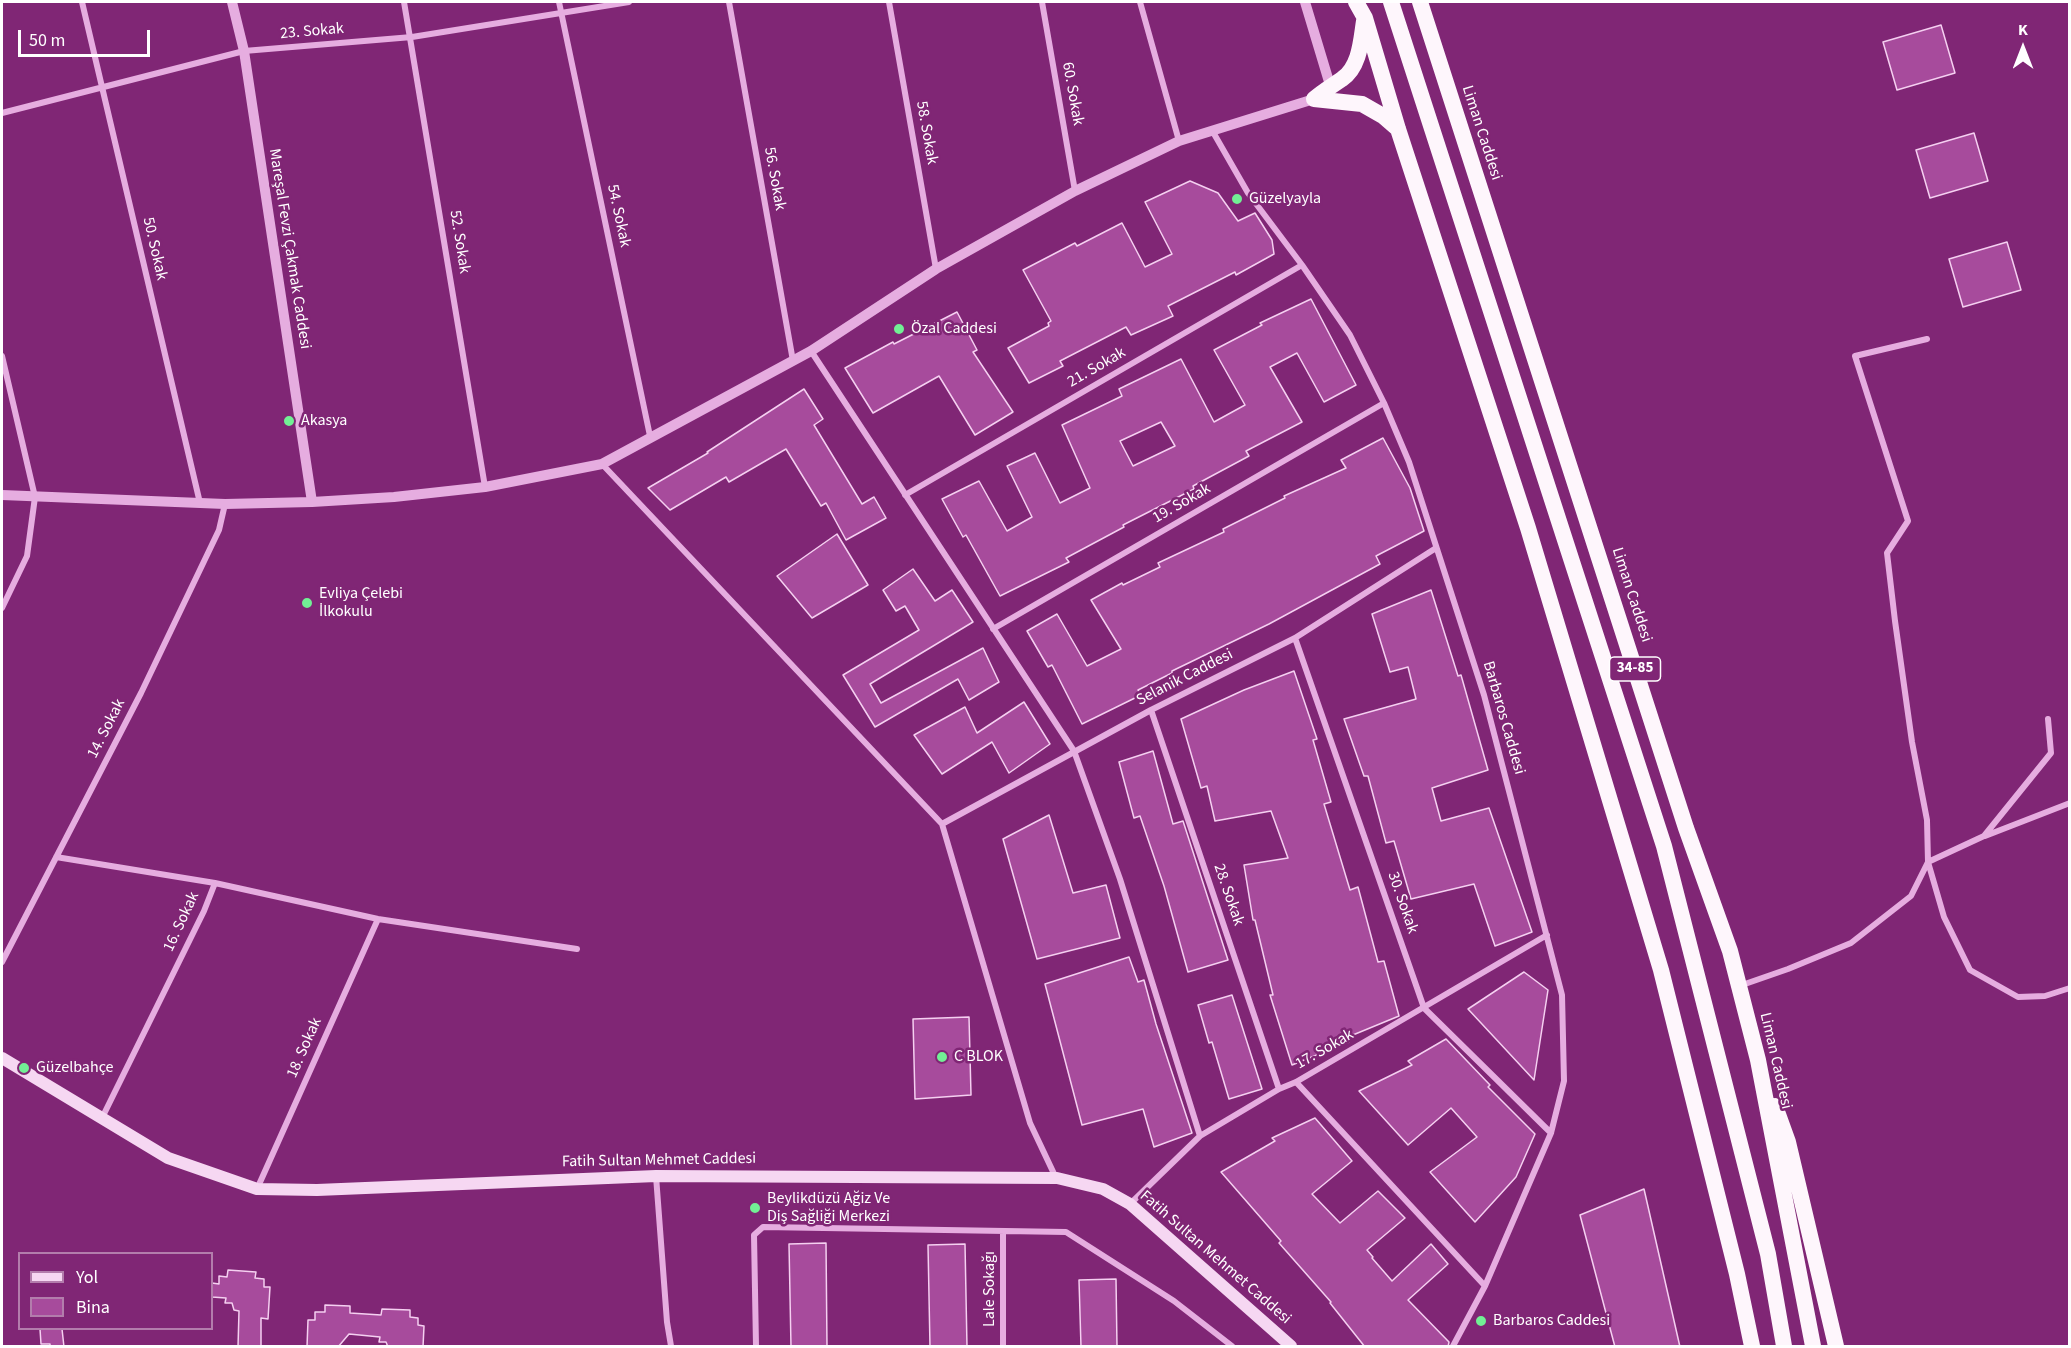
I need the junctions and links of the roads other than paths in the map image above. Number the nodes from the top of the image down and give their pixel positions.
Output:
1 (82, 2) edge
2 (232, 2) edge
3 (404, 2) edge
4 (559, 2) edge
5 (629, 2) edge
6 (729, 2) edge
7 (889, 2) edge
8 (1042, 2) edge
9 (1140, 2) edge
10 (1305, 2) edge
11 (1358, 2) edge
12 (1391, 2) edge
13 (1420, 2) edge
14 (561, 13) junction
15 (1365, 18) junction
16 (411, 37) junction
17 (244, 51) junction
18 (1330, 85) junction
19 (101, 86) junction
20 (1314, 99) junction
21 (2, 113) edge
22 (1398, 129) junction
23 (1213, 132) junction
24 (1179, 141) junction
25 (1076, 191) junction
26 (1302, 265) junction
27 (936, 269) junction
28 (1927, 339) dead end
29 (811, 351) junction
30 (2, 356) edge
31 (793, 361) junction
32 (1384, 403) junction
33 (650, 436) junction
34 (602, 464) junction
35 (485, 486) junction
36 (2, 495) edge
37 (905, 495) junction
38 (35, 497) junction
39 (312, 502) junction
40 (200, 503) junction
41 (225, 504) junction
42 (1436, 548) junction
43 (2, 608) edge
44 (993, 628) junction
45 (1295, 638) junction
46 (1152, 710) junction
47 (2048, 719) dead end
48 (1074, 751) junction
49 (2070, 803) edge
50 (942, 824) junction
51 (1984, 836) junction
52 (56, 857) junction
53 (1928, 862) junction
54 (215, 883) junction
55 (378, 919) junction
56 (1547, 935) junction
57 (577, 949) dead end
58 (2, 962) edge
59 (1739, 986) junction
60 (2070, 988) edge
61 (1424, 1008) junction
62 (2, 1058) edge
63 (1758, 1060) junction
64 (1296, 1082) junction
65 (1279, 1089) junction
66 (102, 1118) junction
67 (1551, 1133) junction
68 (1200, 1136) junction
69 (656, 1176) junction
70 (1057, 1178) junction
71 (257, 1189) junction
72 (1130, 1204) junction
73 (1003, 1232) junction
74 (1485, 1286) junction
75 (671, 1347) edge
76 (756, 1347) edge
77 (1003, 1347) edge
78 (1232, 1347) edge
79 (1291, 1347) edge
80 (1453, 1347) edge
81 (1752, 1347) edge
82 (1784, 1347) edge
83 (1813, 1347) edge
84 (1836, 1347) edge

1 - 19 street, 50. Sokak
2 - 17 street, Mareşal Fevzi Çakmak Caddesi
3 - 16 street, 52. Sokak
4 - 14 street, 54. Sokak
5 - 14 street, 23. Sokak
6 - 31 street, 56. Sokak
7 - 27 street, 58. Sokak
8 - 25 street, 60. Sokak
9 - 24 street
10 - 18 street
11 - 15 highway
12 - 82 highway, 34-85
13 - 59 highway, Liman Caddesi / 34-85
14 - 16 street, 23. Sokak
14 - 33 street, 54. Sokak
15 - 18 highway
15 - 22 highway
16 - 17 street, 23. Sokak
16 - 35 street, 52. Sokak
17 - 19 street, 23. Sokak
17 - 39 street, Mareşal Fevzi Çakmak Caddesi
18 - 20 highway
19 - 21 street, 23. Sokak
19 - 40 street, 50. Sokak
20 - 22 highway
20 - 23 street
22 - 81 highway
23 - 24 street
23 - 26 street, Barbaros Caddesi
24 - 25 street
25 - 27 street
26 - 32 street, Barbaros Caddesi
26 - 37 street, 21. Sokak
27 - 29 street
28 - 53 street
29 - 31 street
29 - 37 street
30 - 38 street
31 - 33 street
32 - 42 street, Barbaros Caddesi
32 - 44 street, 19. Sokak
33 - 34 street
34 - 35 street
34 - 50 street
35 - 39 street
36 - 38 street
37 - 44 street
38 - 40 street
38 - 43 street
39 - 41 street
40 - 41 street
41 - 52 street, 14. Sokak
42 - 45 street, Selanik Caddesi
42 - 56 street, Barbaros Caddesi
44 - 48 street
45 - 46 street, Selanik Caddesi
45 - 61 street, 30. Sokak
46 - 48 street, Selanik Caddesi
46 - 65 street, 28. Sokak
47 - 51 street
48 - 50 street, Selanik Caddesi
48 - 68 street
49 - 51 street
50 - 70 street
51 - 53 street
52 - 54 street, 16. Sokak
52 - 58 street, 14. Sokak
53 - 59 street
53 - 60 street
54 - 55 street
54 - 66 street, 16. Sokak
55 - 57 street
55 - 71 street, 18. Sokak
56 - 61 street, 17. Sokak
56 - 67 street, Barbaros Caddesi
59 - 63 highway, Liman Caddesi / 34-85
61 - 64 street, 17. Sokak
61 - 67 street, 30. Sokak
62 - 66 main road, Fatih Sultan Mehmet Caddesi
63 - 83 highway, Liman Caddesi / 34-85
63 - 84 highway
64 - 65 street, 17. Sokak
64 - 74 street
65 - 68 street, 17. Sokak
66 - 71 main road, Fatih Sultan Mehmet Caddesi
67 - 74 street, Barbaros Caddesi
68 - 72 street, 17. Sokak
69 - 70 main road, Fatih Sultan Mehmet Caddesi
69 - 71 main road, Fatih Sultan Mehmet Caddesi
69 - 75 street
70 - 72 main road, Fatih Sultan Mehmet Caddesi
72 - 79 main road, Fatih Sultan Mehmet Caddesi
73 - 76 street
73 - 77 street, Lale Sokağı
73 - 78 street
74 - 80 street, Barbaros Caddesi

